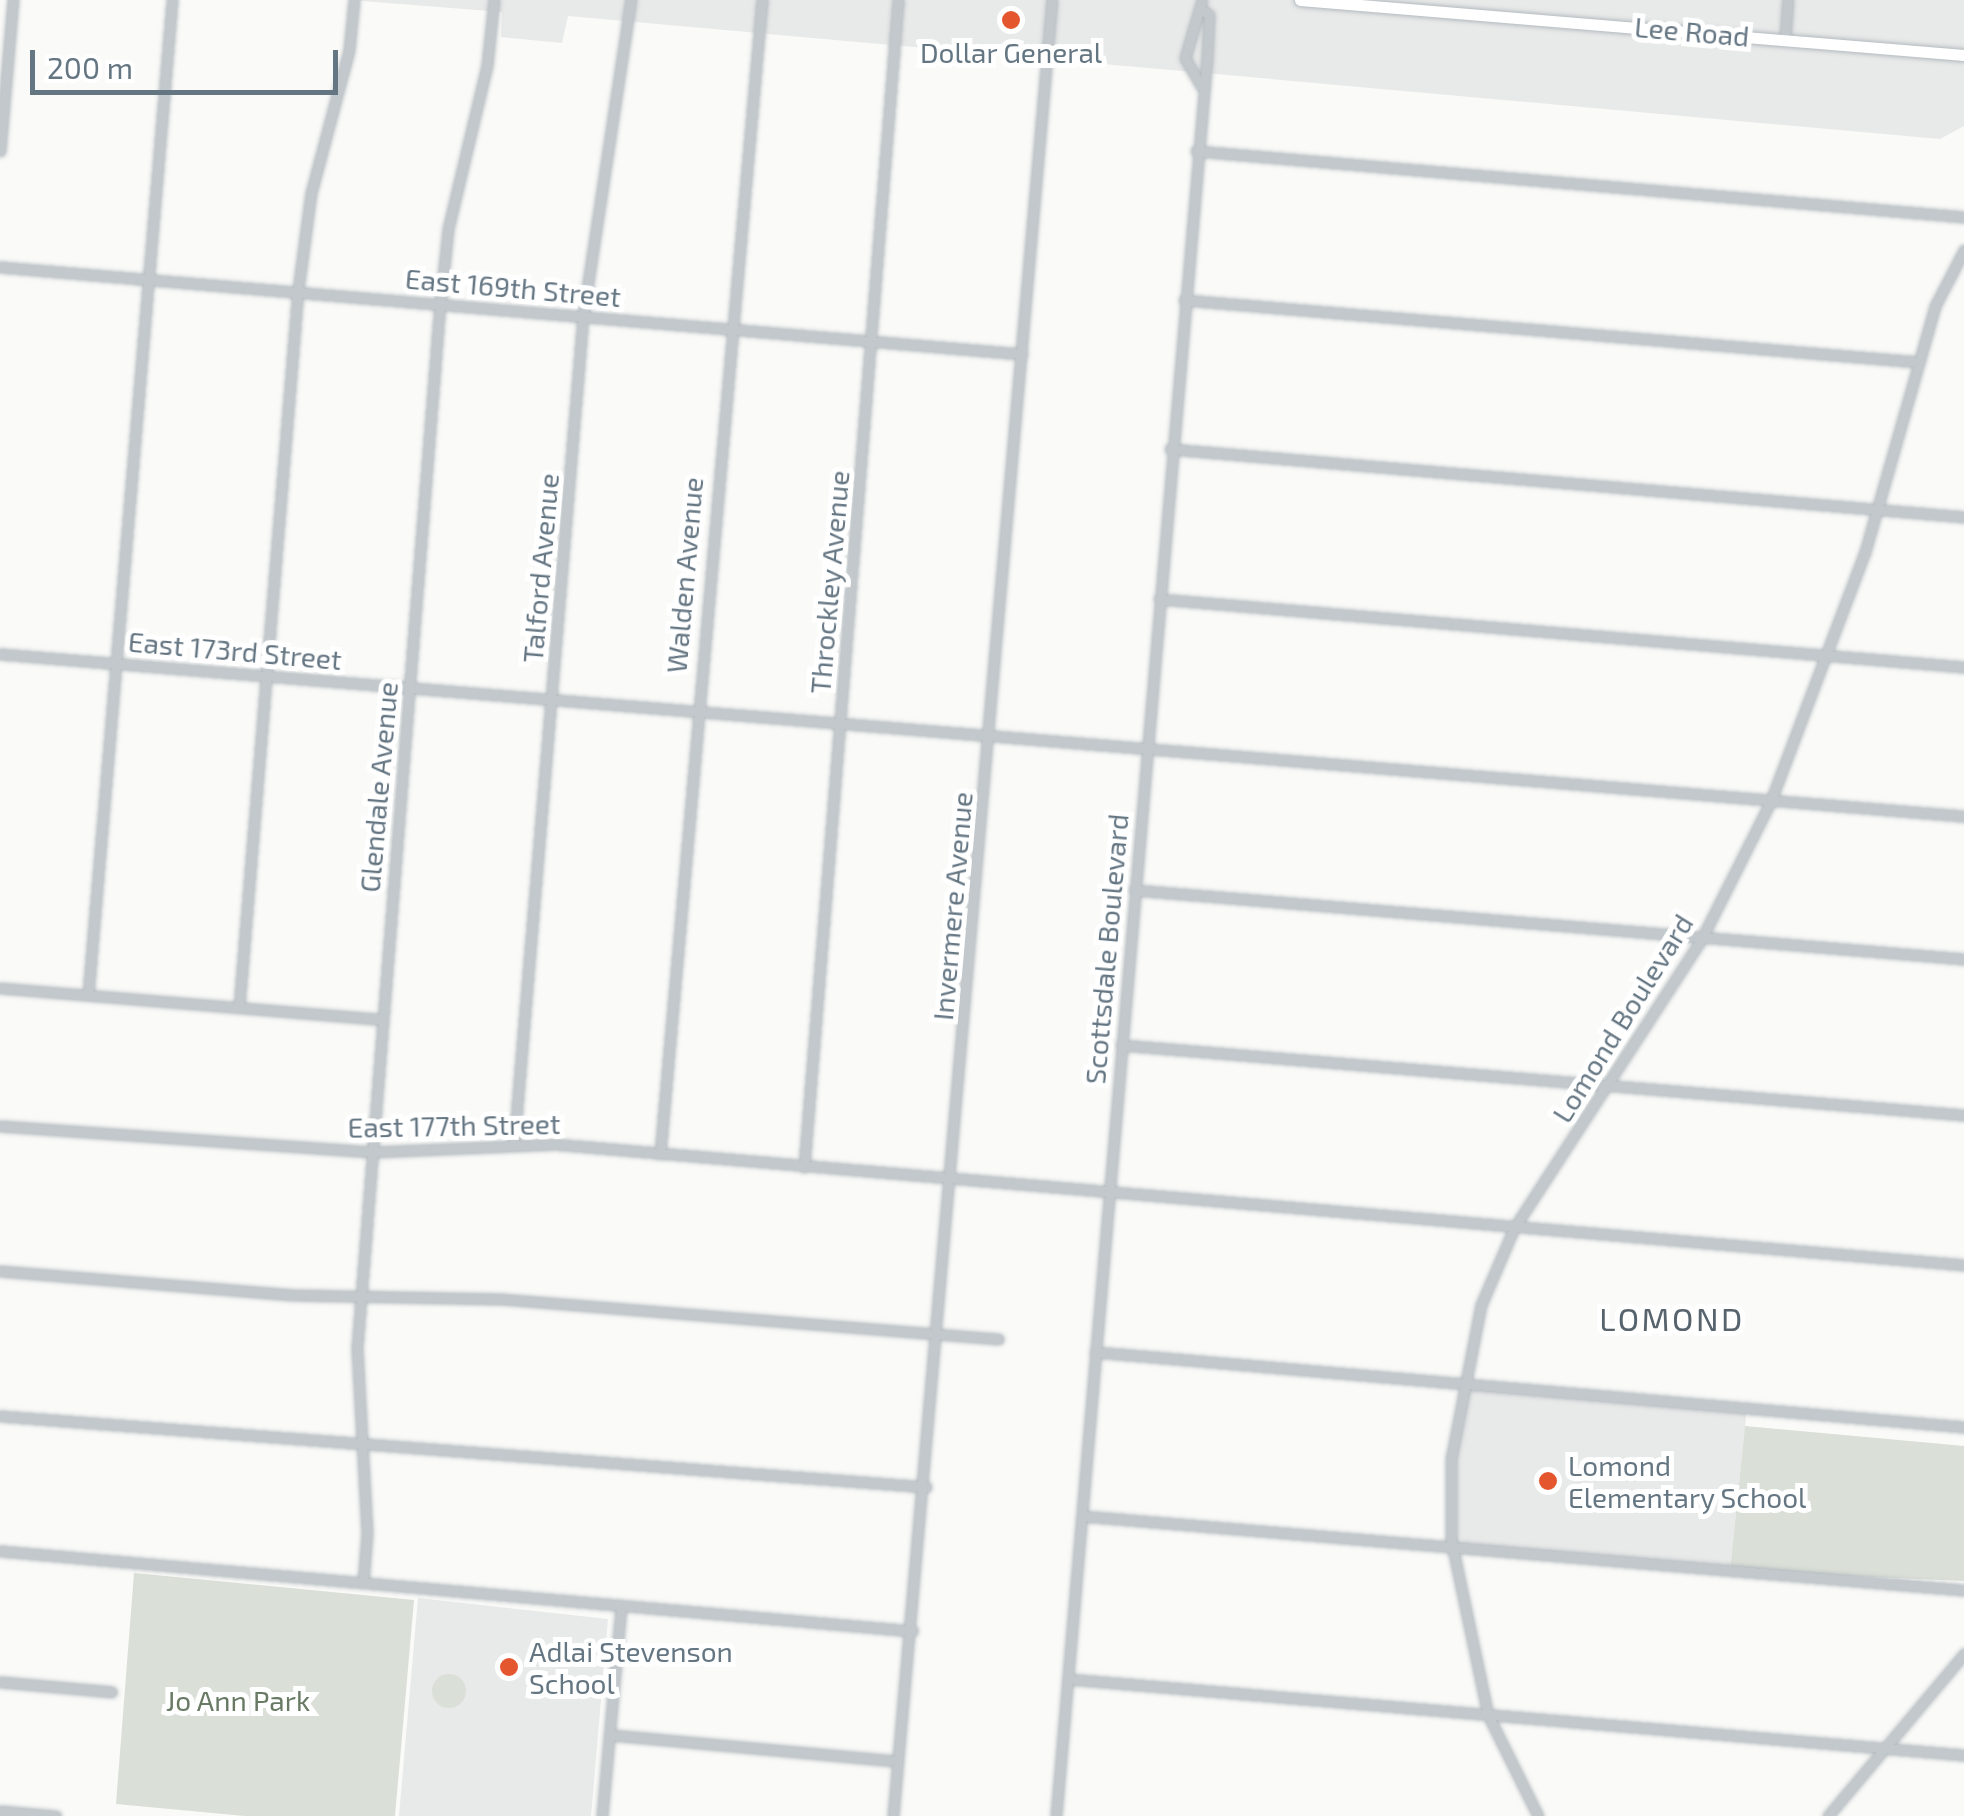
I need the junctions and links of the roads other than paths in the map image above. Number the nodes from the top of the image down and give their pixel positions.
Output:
1 (13, 0) edge
2 (172, 0) edge
3 (354, 0) edge
4 (494, 0) edge
5 (631, 0) edge
6 (762, 0) edge
7 (898, 0) edge
8 (1052, 0) edge
9 (1300, 0) edge
10 (1788, 0) edge
11 (1202, 5) edge
12 (1474, 7) edge
13 (1785, 39) junction
14 (1964, 54) edge
15 (1201, 86) junction
16 (0, 150) edge
17 (1196, 151) junction
18 (1964, 217) edge
19 (1964, 250) edge
20 (0, 267) edge
21 (149, 280) junction
22 (298, 290) junction
23 (1184, 300) junction
24 (440, 303) junction
25 (583, 316) junction
26 (728, 328) junction
27 (870, 340) junction
28 (1022, 354) junction
29 (1917, 362) junction
30 (1170, 449) junction
31 (1879, 509) junction
32 (1964, 517) edge
33 (1159, 600) junction
34 (0, 654) edge
35 (1830, 656) junction
36 (117, 663) junction
37 (1964, 667) edge
38 (266, 675) junction
39 (409, 687) junction
40 (552, 700) junction
41 (696, 711) junction
42 (840, 723) junction
43 (989, 736) junction
44 (1145, 748) junction
45 (1770, 803) junction
46 (1964, 816) edge
47 (1134, 890) junction
48 (1702, 938) junction
49 (1964, 960) edge
50 (0, 988) edge
51 (88, 996) junction
52 (238, 1007) junction
53 (381, 1019) junction
54 (1121, 1045) junction
55 (1606, 1086) junction
56 (1964, 1115) edge
57 (0, 1126) edge
58 (514, 1143) junction
59 (373, 1152) junction
60 (660, 1154) junction
61 (804, 1167) junction
62 (952, 1182) junction
63 (1107, 1194) junction
64 (1514, 1228) junction
65 (1964, 1265) edge
66 (0, 1271) edge
67 (360, 1293) junction
68 (939, 1335) junction
69 (998, 1339) dead end
70 (1095, 1352) junction
71 (1464, 1382) junction
72 (0, 1416) edge
73 (1964, 1427) edge
74 (359, 1444) junction
75 (926, 1488) junction
76 (1082, 1516) junction
77 (1453, 1547) junction
78 (0, 1551) edge
79 (362, 1583) junction
80 (1964, 1590) edge
81 (621, 1607) junction
82 (913, 1631) junction
83 (1964, 1654) edge
84 (1068, 1679) junction
85 (0, 1682) edge
86 (112, 1692) dead end
87 (1488, 1715) junction
88 (610, 1736) junction
89 (1884, 1749) junction
90 (1964, 1755) edge
91 (898, 1761) junction
92 (0, 1811) edge
93 (56, 1816) edge
94 (602, 1816) edge
95 (893, 1816) edge
96 (1056, 1816) edge
97 (1538, 1816) edge
98 (1828, 1816) edge

1 - 16 street
2 - 21 street
3 - 22 street
4 - 24 street, Glendale Avenue
5 - 25 street, Talford Avenue
6 - 26 street, Walden Avenue
7 - 27 street, Throckley Avenue
8 - 28 street, Invermere Avenue
9 - 12 main road, Lee Road
10 - 13 street
11 - 15 street, Scottsdale Boulevard
11 - 15 street, Scottsdale Boulevard
12 - 13 main road, Lee Road
13 - 14 main road, Lee Road
15 - 17 street, Scottsdale Boulevard
17 - 18 street
17 - 23 street, Scottsdale Boulevard
19 - 29 street, Lomond Boulevard
20 - 21 street, East 169th Street
21 - 22 street, East 169th Street
21 - 36 street
22 - 24 street, East 169th Street
22 - 38 street
23 - 29 street
23 - 30 street, Scottsdale Boulevard
24 - 25 street, East 169th Street
24 - 39 street, Glendale Avenue
25 - 26 street, East 169th Street
25 - 40 street, Talford Avenue
26 - 27 street, East 169th Street
26 - 41 street, Walden Avenue
27 - 28 street, East 169th Street
27 - 42 street, Throckley Avenue
28 - 43 street, Invermere Avenue
29 - 31 street, Lomond Boulevard
30 - 31 street
30 - 33 street, Scottsdale Boulevard
31 - 32 street
31 - 35 street, Lomond Boulevard
33 - 35 street
33 - 44 street, Scottsdale Boulevard
34 - 36 street, East 173rd Street
35 - 37 street
35 - 45 street, Lomond Boulevard
36 - 38 street, East 173rd Street
36 - 51 street
38 - 39 street, East 173rd Street
38 - 52 street
39 - 40 street, East 173rd Street
39 - 53 street, Glendale Avenue
40 - 41 street, East 173rd Street
40 - 58 street, Talford Avenue
41 - 42 street, East 173rd Street
41 - 60 street, Walden Avenue
42 - 43 street, East 173rd Street
42 - 61 street, Throckley Avenue
43 - 44 street, East 173rd Street
43 - 62 street, Invermere Avenue
44 - 45 street, East 173rd Street
44 - 47 street, Scottsdale Boulevard
45 - 46 street, East 173rd Street
45 - 48 street, Lomond Boulevard
47 - 48 street
47 - 54 street, Scottsdale Boulevard
48 - 49 street
48 - 55 street, Lomond Boulevard
50 - 51 street
51 - 52 street
52 - 53 street
53 - 59 street, Glendale Avenue
54 - 55 street
54 - 63 street, Scottsdale Boulevard
55 - 56 street
55 - 64 street, Lomond Boulevard
57 - 59 street, East 177th Street
58 - 59 street, East 177th Street
58 - 60 street, East 177th Street
59 - 67 street, Glendale Avenue
60 - 61 street, East 177th Street
61 - 62 street, East 177th Street
62 - 63 street, East 177th Street
62 - 68 street, Invermere Avenue
63 - 64 street, East 177th Street
63 - 70 street, Scottsdale Boulevard
64 - 65 street, East 177th Street
64 - 71 street, Lomond Boulevard
66 - 67 street
67 - 68 street
67 - 74 street, Glendale Avenue
68 - 69 street
68 - 75 street, Invermere Avenue
70 - 71 street
70 - 76 street, Scottsdale Boulevard
71 - 73 street
71 - 77 street, Lomond Boulevard
72 - 74 street
74 - 75 street
74 - 79 street, Glendale Avenue
75 - 82 street, Invermere Avenue
76 - 77 street
76 - 84 street, Scottsdale Boulevard
77 - 80 street
77 - 87 street, Lomond Boulevard
78 - 79 street
79 - 81 street
81 - 82 street
81 - 88 street
82 - 91 street, Invermere Avenue
83 - 89 street
84 - 87 street
84 - 96 street, Scottsdale Boulevard
85 - 86 street
87 - 89 street
87 - 97 street, Lomond Boulevard
88 - 91 street
88 - 94 street
89 - 90 street
89 - 98 street
91 - 95 street, Invermere Avenue
92 - 93 street

